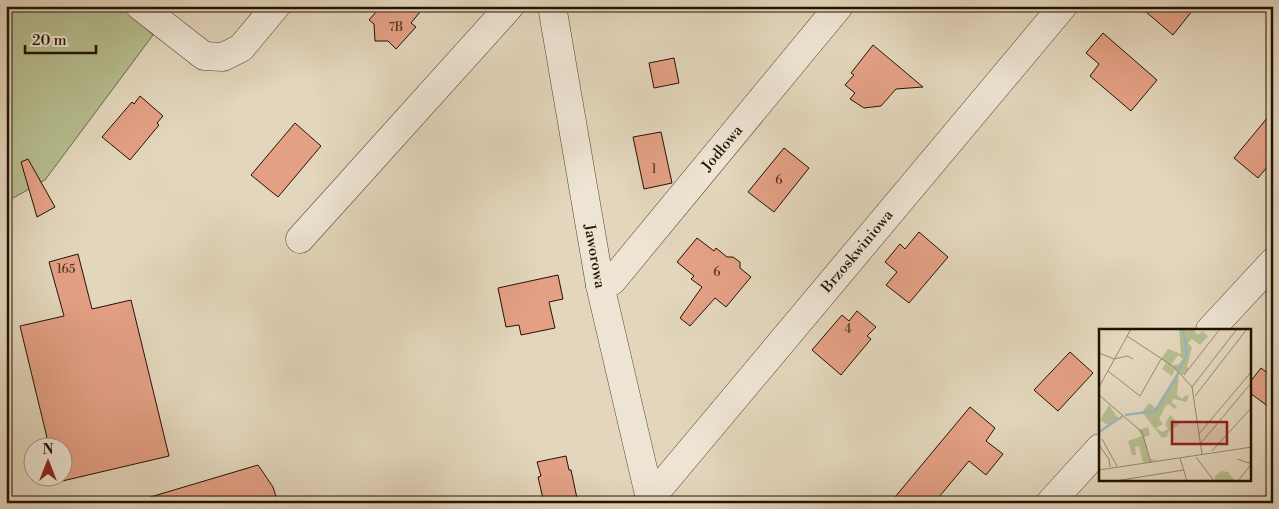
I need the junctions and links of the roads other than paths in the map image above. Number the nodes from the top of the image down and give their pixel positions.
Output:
1 (140, 6) edge
2 (276, 6) edge
3 (510, 6) edge
4 (552, 6) edge
5 (839, 6) edge
6 (1063, 6) edge
7 (300, 239) dead end
8 (1273, 262) edge
9 (600, 285) junction
10 (1211, 329) edge
11 (1099, 449) edge
12 (650, 497) edge
13 (1050, 503) edge

1 - 2 street
3 - 7 street
4 - 9 street, Jaworowa
5 - 9 street, Jodłowa
6 - 12 street, Brzoskwiniowa
8 - 10 street
9 - 12 street, Jaworowa
11 - 13 street

